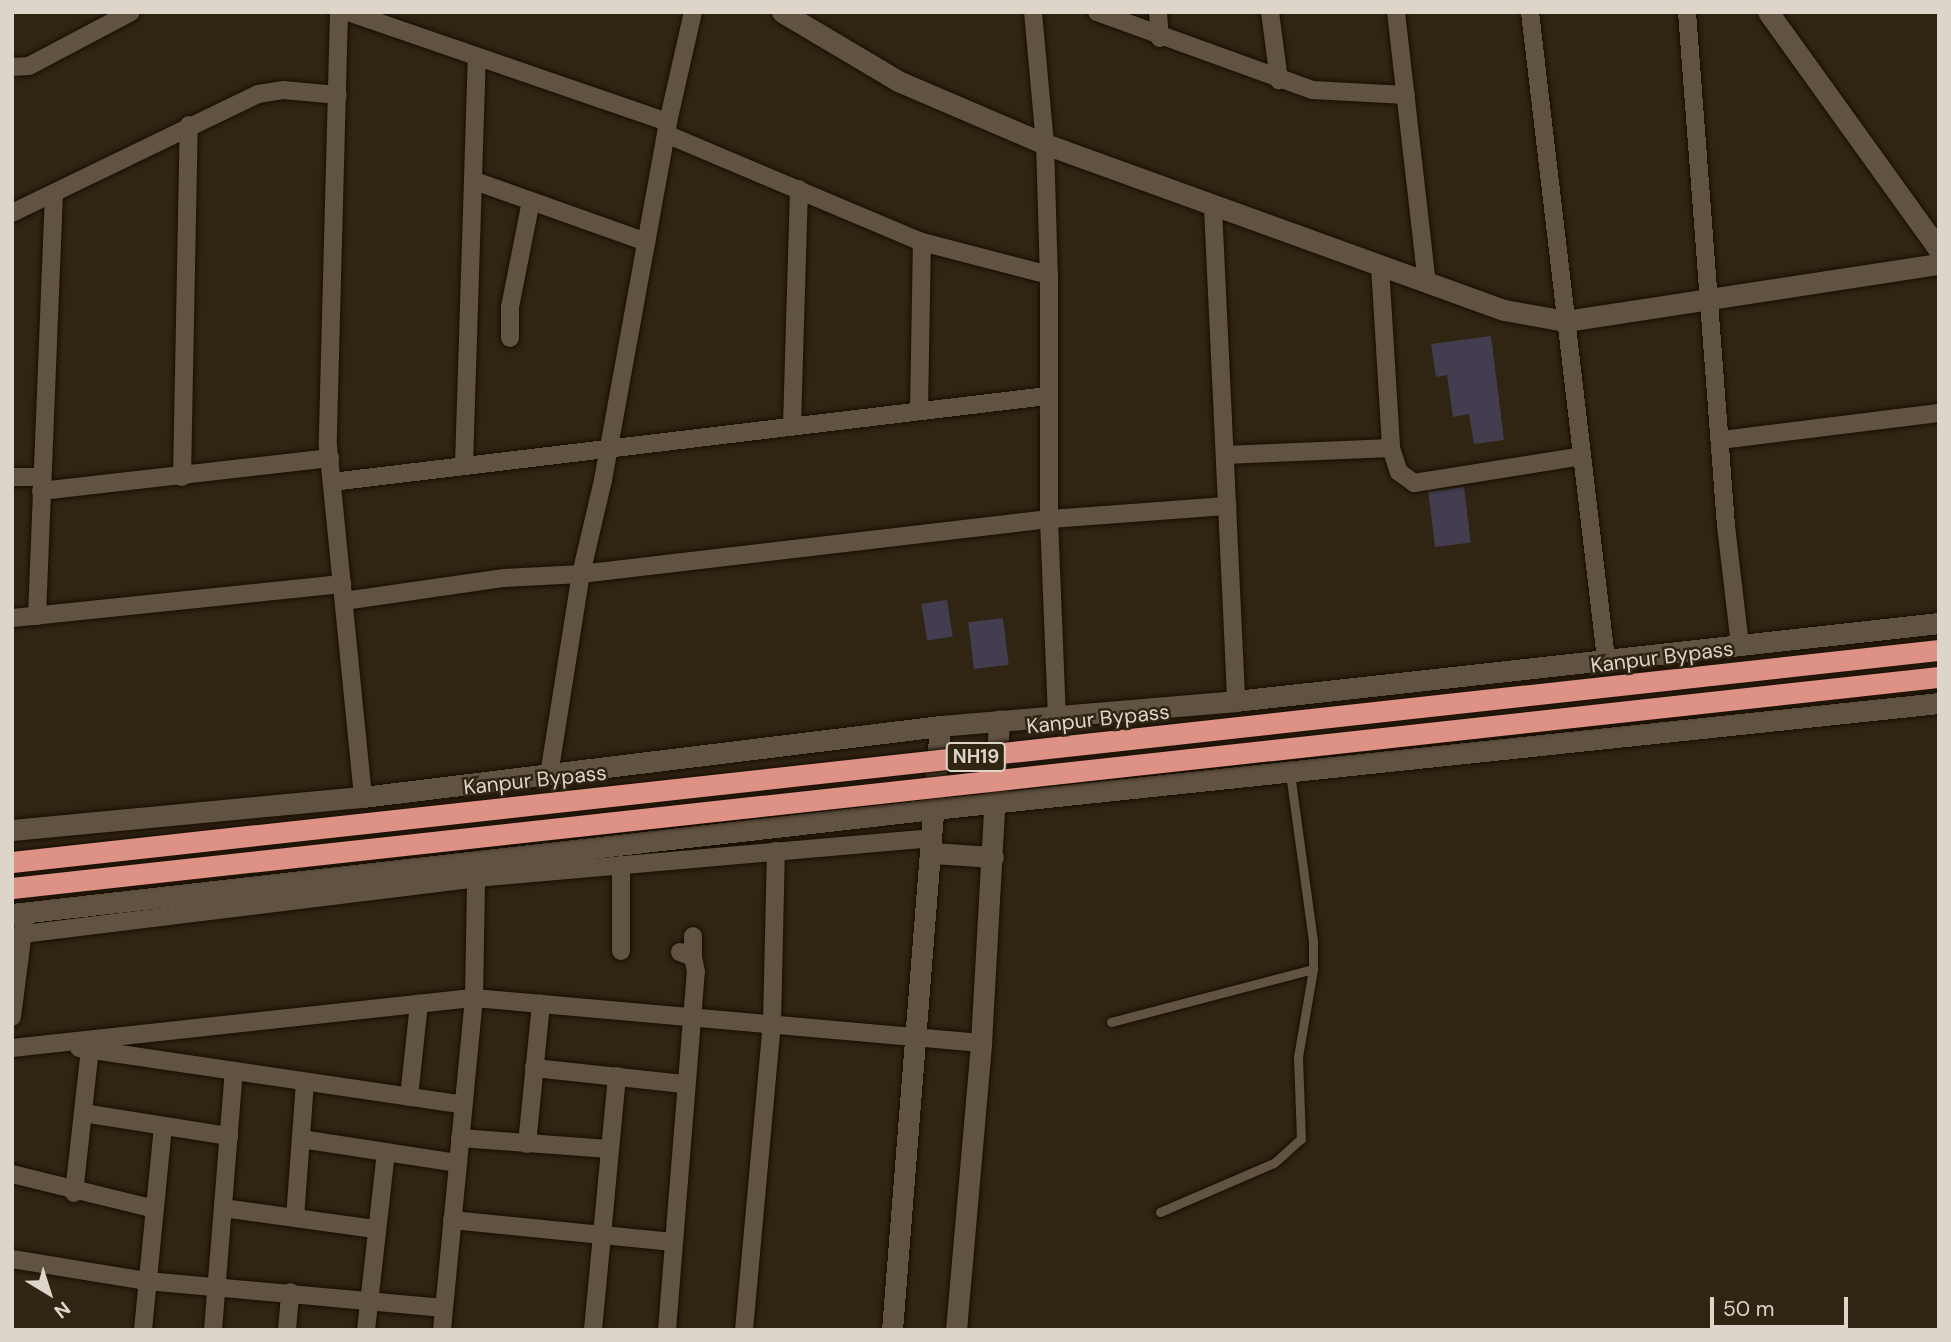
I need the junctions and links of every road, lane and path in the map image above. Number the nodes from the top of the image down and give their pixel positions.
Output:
1 (131, 12) edge
2 (339, 12) edge
3 (348, 12) edge
4 (693, 12) edge
5 (782, 12) edge
6 (1033, 12) edge
7 (1097, 12) edge
8 (1158, 12) edge
9 (1270, 12) edge
10 (1396, 12) edge
11 (1530, 12) edge
12 (1687, 12) edge
13 (1768, 12) edge
14 (1160, 37) junction
15 (477, 58) junction
16 (12, 67) edge
17 (1279, 80) junction
18 (338, 95) junction
19 (1406, 95) junction
20 (189, 125) junction
21 (667, 128) junction
22 (1045, 144) junction
23 (475, 181) junction
24 (799, 189) junction
25 (54, 193) junction
26 (531, 201) junction
27 (1213, 208) junction
28 (12, 213) edge
29 (646, 242) junction
30 (922, 242) junction
31 (1939, 250) edge
32 (1939, 264) edge
33 (1380, 266) junction
34 (1049, 275) junction
35 (1427, 283) junction
36 (1710, 302) junction
37 (1566, 321) junction
38 (510, 338) dead end
39 (1047, 396) junction
40 (919, 410) junction
41 (1939, 413) edge
42 (792, 425) junction
43 (1721, 440) junction
44 (608, 447) junction
45 (1391, 448) junction
46 (1225, 455) junction
47 (1582, 456) junction
48 (330, 458) junction
49 (464, 465) junction
50 (12, 477) edge
51 (182, 477) junction
52 (332, 482) junction
53 (41, 484) junction
54 (1228, 506) junction
55 (1049, 519) junction
56 (582, 574) junction
57 (343, 592) junction
58 (37, 615) junction
59 (12, 618) edge
60 (1939, 623) edge
61 (1740, 645) junction
62 (1939, 650) edge
63 (1606, 659) junction
64 (1939, 677) edge
65 (1236, 701) junction
66 (1939, 703) edge
67 (1057, 717) junction
68 (999, 721) junction
69 (940, 726) junction
70 (1290, 774) junction
71 (549, 775) junction
72 (363, 797) junction
73 (996, 803) junction
74 (934, 809) junction
75 (12, 830) edge
76 (932, 845) junction
77 (776, 851) junction
78 (993, 857) junction
79 (12, 862) edge
80 (621, 865) junction
81 (476, 878) junction
82 (12, 888) edge
83 (19, 913) edge
84 (23, 934) junction
85 (693, 936) dead end
86 (621, 951) dead end
87 (1313, 969) junction
88 (14, 986) edge
89 (474, 998) junction
90 (419, 1004) junction
91 (541, 1004) junction
92 (689, 1016) junction
93 (12, 1017) edge
94 (1111, 1022) dead end
95 (772, 1023) junction
96 (916, 1035) junction
97 (981, 1043) junction
98 (53, 1044) junction
99 (12, 1048) edge
100 (90, 1049) junction
101 (534, 1068) junction
102 (234, 1071) junction
103 (617, 1076) junction
104 (305, 1082) junction
105 (684, 1084) junction
106 (410, 1097) junction
107 (463, 1105) junction
108 (83, 1113) junction
109 (163, 1126) junction
110 (229, 1136) junction
111 (460, 1138) junction
112 (301, 1139) junction
113 (527, 1144) junction
114 (609, 1149) junction
115 (386, 1152) junction
116 (458, 1163) junction
117 (12, 1174) edge
118 (74, 1192) junction
119 (223, 1208) junction
120 (154, 1209) junction
121 (1160, 1212) dead end
122 (295, 1218) junction
123 (452, 1220) junction
124 (375, 1229) junction
125 (602, 1235) junction
126 (673, 1241) junction
127 (12, 1259) edge
128 (147, 1281) junction
129 (217, 1284) junction
130 (290, 1292) junction
131 (368, 1300) junction
132 (444, 1308) junction
133 (143, 1330) edge
134 (213, 1330) edge
135 (287, 1330) edge
136 (366, 1330) edge
137 (442, 1330) edge
138 (593, 1330) edge
139 (667, 1330) edge
140 (744, 1330) edge
141 (892, 1330) edge
142 (956, 1330) edge

1 - 16 street
2 - 18 street
3 - 15 street
4 - 21 street
5 - 22 main road
6 - 22 street
7 - 14 street
8 - 14 street
9 - 17 street
10 - 19 street
11 - 37 street
12 - 36 street
13 - 31 main road
14 - 17 street
15 - 21 street
15 - 23 street
17 - 19 street
18 - 20 street
18 - 48 street
19 - 35 street
20 - 25 street
20 - 51 street
21 - 24 street
21 - 29 street
22 - 27 main road
22 - 34 street
23 - 26 street
23 - 49 street
24 - 30 street
24 - 42 street
25 - 28 street
25 - 53 street
26 - 29 street
26 - 38 street
27 - 33 main road
27 - 46 street
29 - 44 street
30 - 34 street
30 - 40 street
32 - 36 main road
33 - 35 main road
33 - 45 street
34 - 39 street
35 - 37 main road
36 - 37 main road
36 - 43 street
37 - 47 street
39 - 40 street
39 - 55 street
40 - 42 street
41 - 43 street
42 - 44 street
43 - 61 street
44 - 49 street
44 - 56 street
45 - 46 street
45 - 47 street
46 - 54 street
47 - 63 street
48 - 51 street
48 - 52 street
49 - 52 street
50 - 53 street
51 - 53 street
52 - 57 street
53 - 58 street
54 - 55 street
54 - 65 street
55 - 56 street
55 - 67 street
56 - 57 street
56 - 71 street
57 - 58 street
57 - 72 street
58 - 59 street
60 - 61 main road
61 - 63 main road
62 - 79 highway, Kanpur Bypass / NH19, bridge
63 - 65 main road
64 - 82 highway, NH19, bridge
65 - 67 main road
66 - 70 main road
67 - 68 main road
68 - 69 main road
68 - 73 main road
69 - 71 main road
69 - 74 main road
70 - 73 main road
70 - 87 lane
71 - 72 main road
72 - 75 main road
73 - 74 main road
73 - 78 main road
74 - 76 main road
74 - 83 main road
76 - 77 street
76 - 78 main road
76 - 96 main road
77 - 80 street
77 - 95 street
78 - 97 main road
80 - 81 street
80 - 86 street
81 - 84 street
81 - 89 street
83 - 84 street
84 - 88 street
85 - 92 street
87 - 94 lane
87 - 121 lane
88 - 93 street
89 - 90 street
89 - 91 street
89 - 107 street
90 - 98 street
90 - 106 street
91 - 92 street
91 - 101 street
92 - 95 street
92 - 105 street
95 - 96 street
95 - 140 street
96 - 97 street
96 - 141 main road
97 - 142 main road
98 - 99 street
98 - 100 street
100 - 102 street
100 - 108 street
101 - 103 street
101 - 113 street
102 - 104 street
102 - 110 street
103 - 105 street
103 - 114 street
104 - 106 street
104 - 112 street
105 - 126 street
106 - 107 street
107 - 111 street
108 - 109 street
108 - 118 street
109 - 110 street
109 - 120 street
110 - 119 street
111 - 113 street
111 - 116 street
112 - 115 street
112 - 122 street
113 - 114 street
114 - 125 street
115 - 116 street
115 - 124 street
116 - 123 street
117 - 118 street
118 - 120 street
119 - 122 street
119 - 129 street
120 - 128 street
122 - 124 street
123 - 125 street
123 - 132 street
124 - 131 street
125 - 126 street
125 - 138 street
126 - 139 street
127 - 128 street
128 - 129 street
128 - 133 street
129 - 130 street
129 - 134 street
130 - 131 street
130 - 135 street
131 - 132 street
131 - 136 street
132 - 137 street

